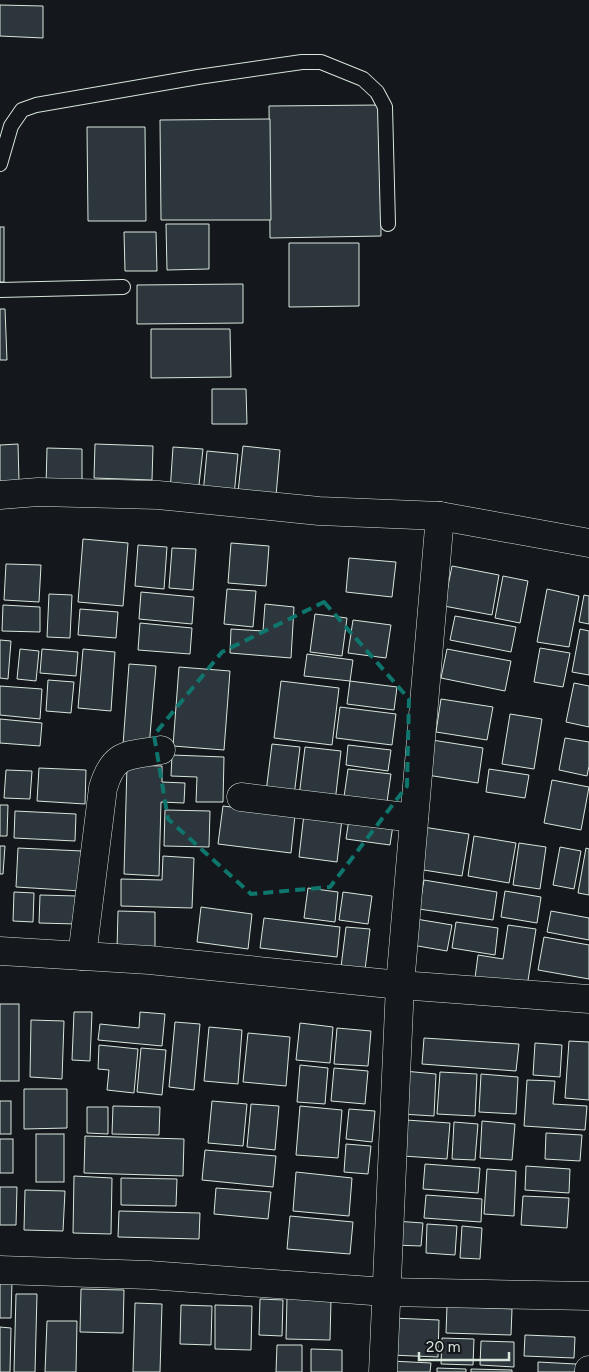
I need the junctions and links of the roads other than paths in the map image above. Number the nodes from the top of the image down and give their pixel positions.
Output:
1 (0, 164) edge
2 (388, 224) dead end
3 (123, 286) dead end
4 (0, 290) edge
5 (0, 495) edge
6 (440, 516) junction
7 (589, 543) edge
8 (161, 750) dead end
9 (241, 797) dead end
10 (414, 818) junction
11 (0, 951) edge
12 (82, 956) junction
13 (400, 985) junction
14 (589, 999) edge
15 (0, 1270) edge
16 (386, 1292) junction
17 (589, 1296) edge
18 (383, 1372) edge

1 - 2 lane
3 - 4 lane
5 - 6 street
6 - 7 street
6 - 10 street
8 - 12 street
9 - 10 street
10 - 13 street
11 - 12 street
12 - 13 street
13 - 14 street
13 - 16 street
15 - 16 street
16 - 17 street
16 - 18 street

